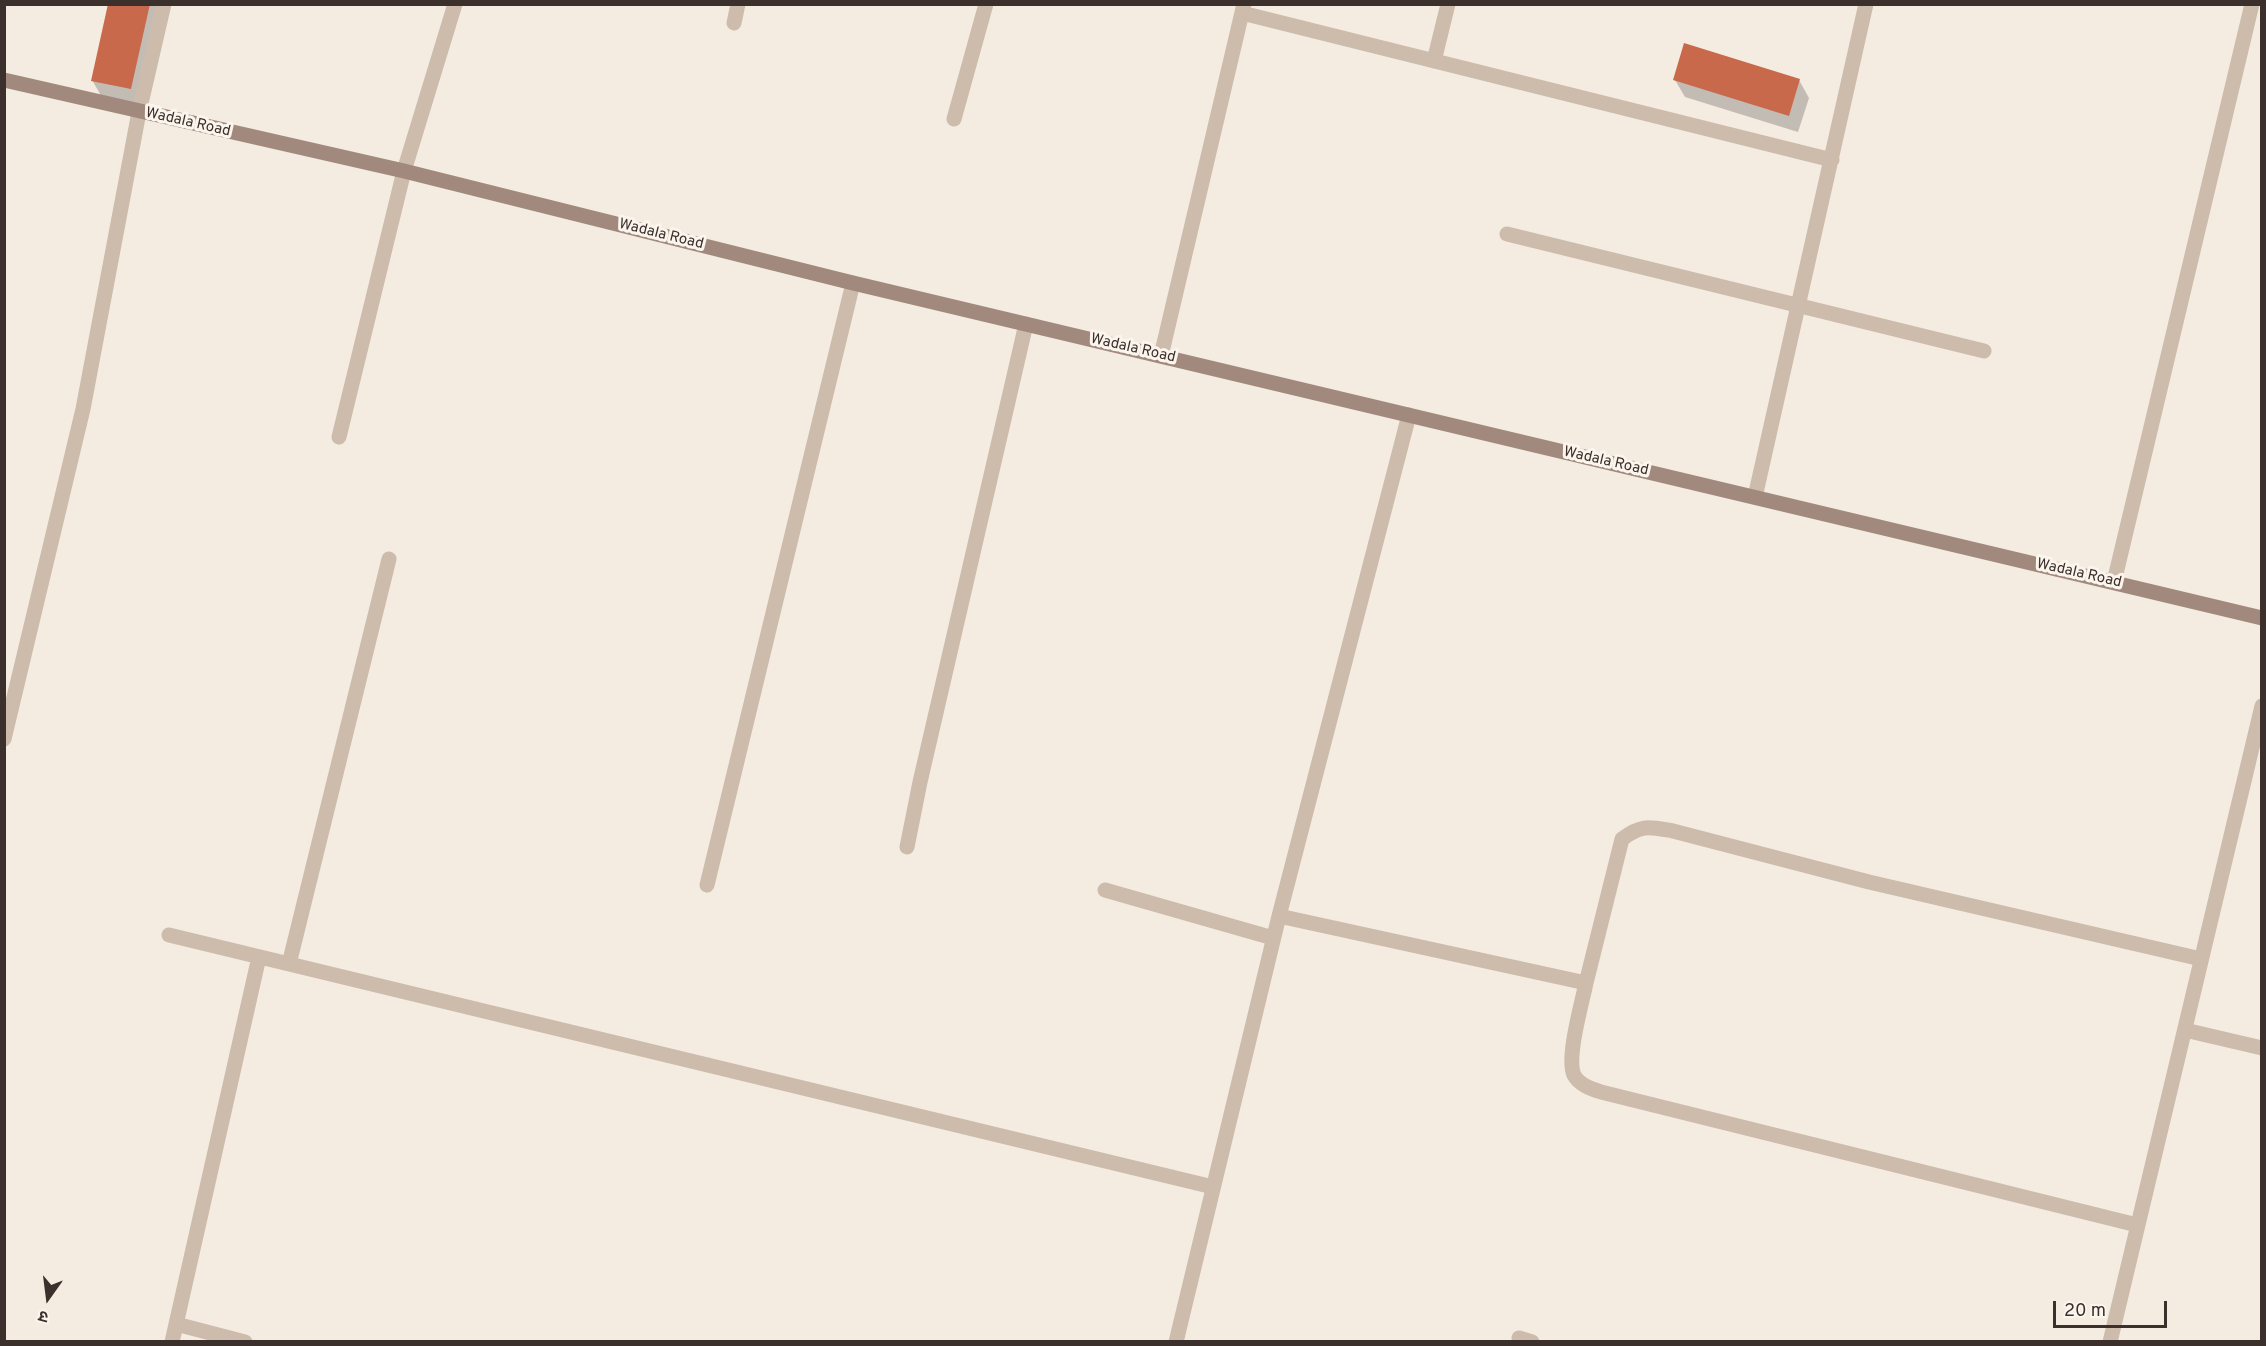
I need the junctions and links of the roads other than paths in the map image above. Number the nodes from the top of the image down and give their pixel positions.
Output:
1 (164, 4) edge
2 (455, 4) edge
3 (738, 4) edge
4 (986, 4) edge
5 (1448, 4) edge
6 (1866, 4) edge
7 (2252, 4) edge
8 (1243, 9) edge
9 (734, 23) dead end
10 (1434, 61) junction
11 (4, 80) edge
12 (139, 112) junction
13 (954, 119) dead end
14 (1832, 160) junction
15 (404, 171) junction
16 (1507, 234) dead end
17 (854, 282) junction
18 (1800, 304) junction
19 (1026, 324) junction
20 (1984, 351) dead end
21 (1161, 356) junction
22 (1409, 415) junction
23 (339, 437) dead end
24 (1755, 497) junction
25 (389, 559) dead end
26 (2114, 582) junction
27 (2262, 618) edge
28 (2262, 706) edge
29 (4, 739) edge
30 (908, 847) dead end
31 (707, 885) dead end
32 (1105, 890) dead end
33 (1279, 916) junction
34 (169, 935) dead end
35 (1273, 938) junction
36 (259, 957) junction
37 (2201, 959) junction
38 (289, 964) junction
39 (1586, 983) junction
40 (2185, 1029) junction
41 (2262, 1048) edge
42 (1213, 1187) junction
43 (2138, 1225) junction
44 (176, 1324) junction
45 (172, 1341) edge
46 (246, 1341) edge
47 (1176, 1341) edge
48 (2110, 1341) edge

1 - 12 street
2 - 15 street
3 - 9 street
4 - 13 street
5 - 10 street
6 - 14 street
7 - 26 street
8 - 10 street
8 - 21 street
10 - 14 street
11 - 12 street, Wadala Road
12 - 15 street, Wadala Road
12 - 29 street
14 - 18 street
15 - 17 street, Wadala Road
15 - 23 street
16 - 18 street
17 - 19 street, Wadala Road
17 - 31 street
18 - 20 street
18 - 24 street
19 - 21 street, Wadala Road
19 - 30 street
21 - 22 street, Wadala Road
22 - 24 street, Wadala Road
22 - 33 street
24 - 26 street, Wadala Road
25 - 38 street
26 - 27 street, Wadala Road
28 - 37 street
32 - 35 street
33 - 35 street
33 - 39 street
34 - 36 street
35 - 42 street
36 - 38 street
36 - 44 street
37 - 39 street
37 - 40 street
38 - 42 street
39 - 43 street
40 - 41 street
40 - 43 street
42 - 47 street
43 - 48 street
44 - 45 street
44 - 46 street

